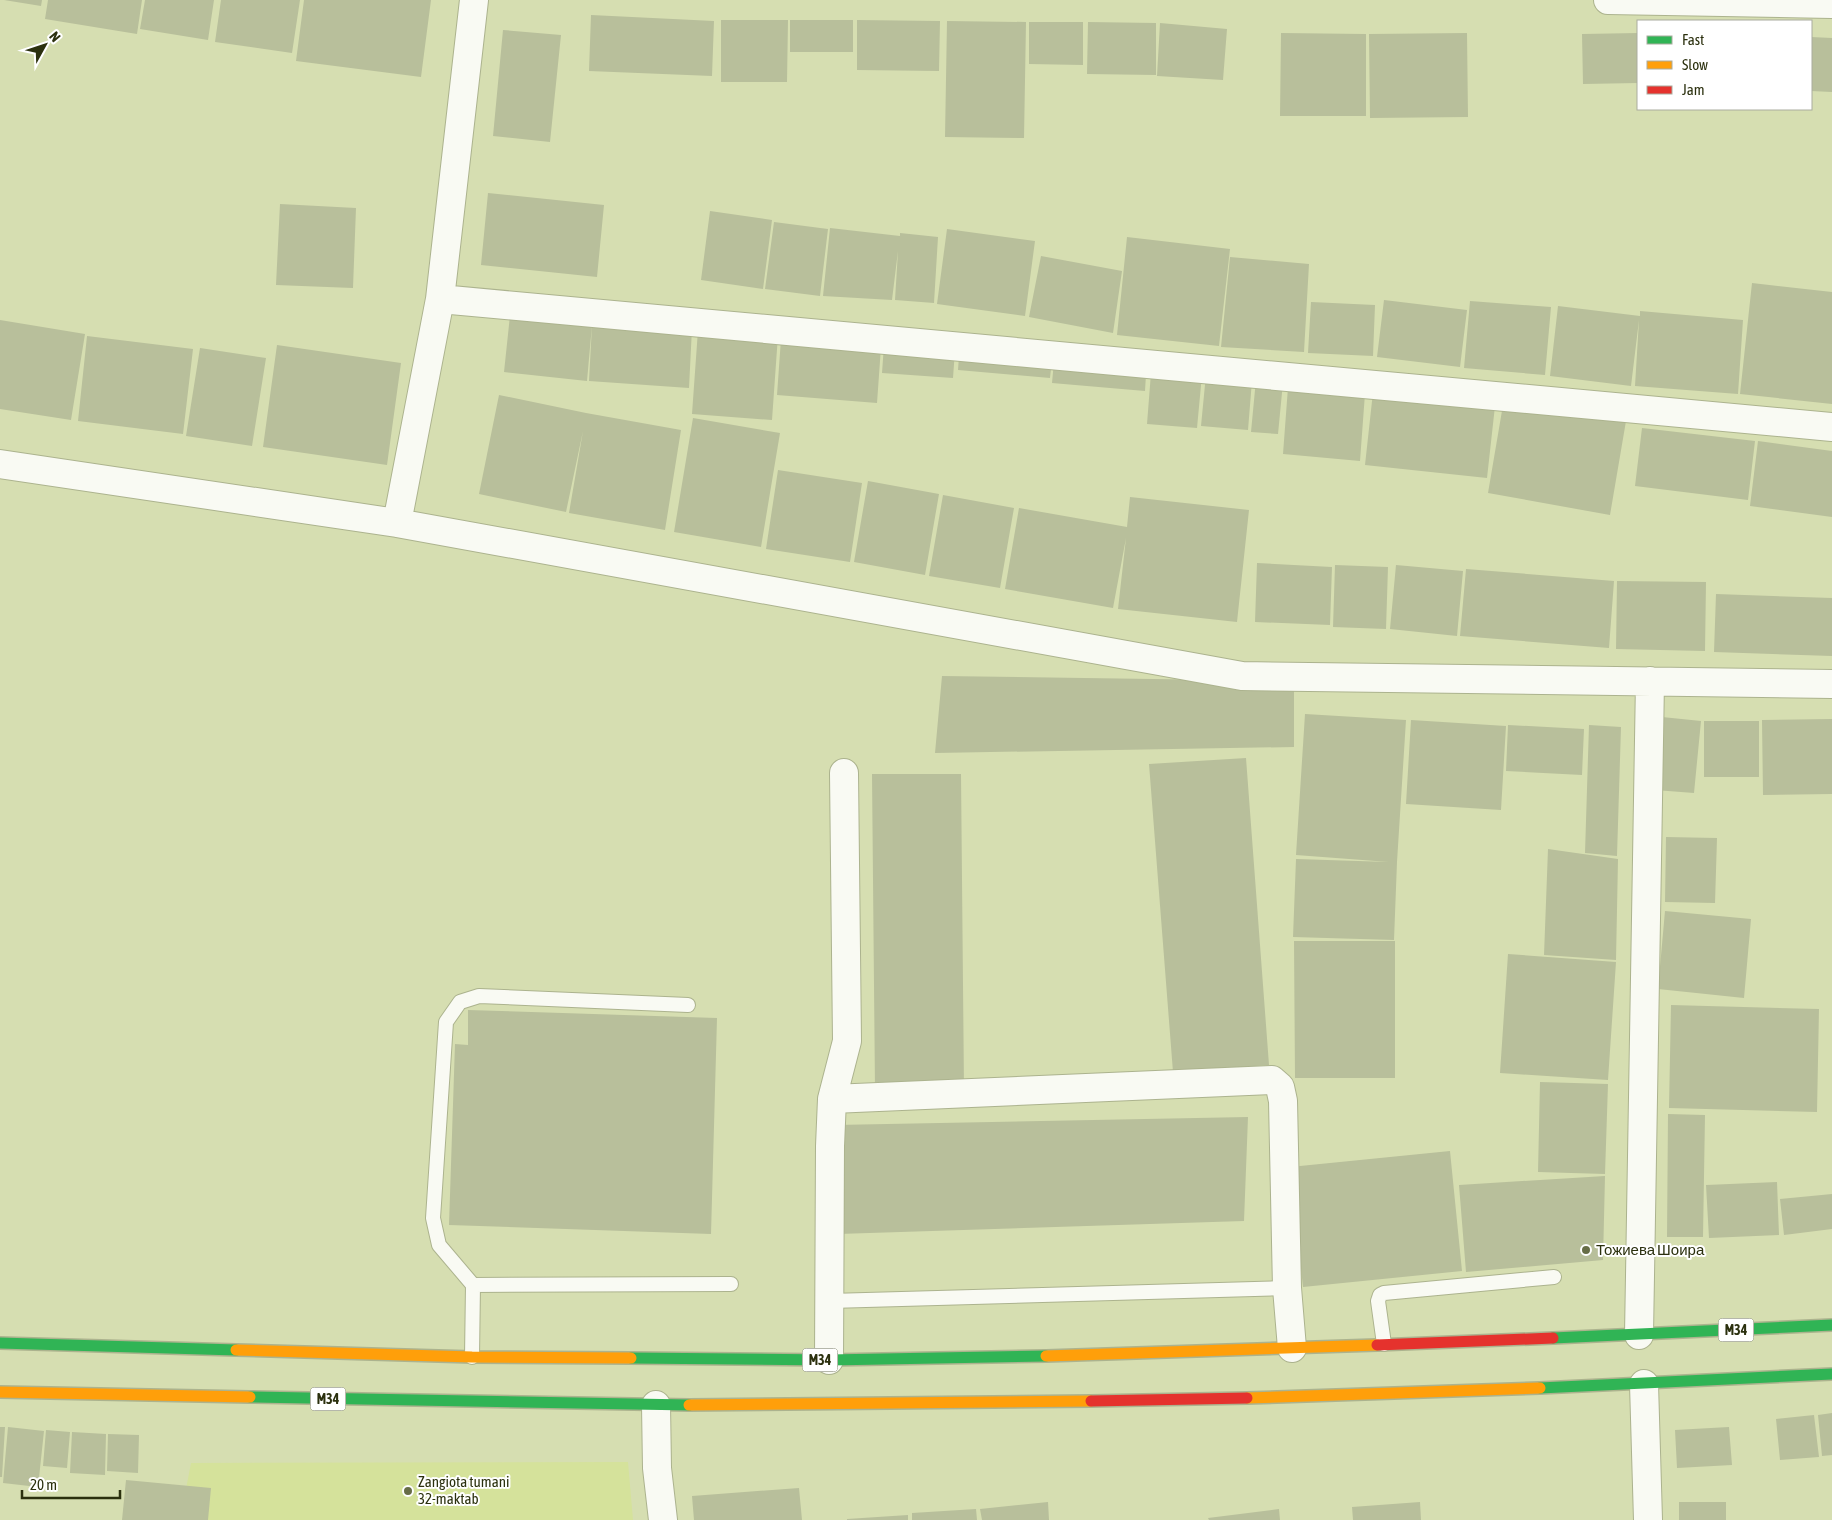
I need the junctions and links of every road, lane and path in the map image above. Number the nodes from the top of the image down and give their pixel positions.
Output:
1 (474, 0) edge
2 (1608, 0) edge
3 (1832, 4) edge
4 (440, 299) junction
5 (1832, 427) edge
6 (0, 464) edge
7 (397, 523) junction
8 (1650, 681) junction
9 (1832, 684) edge
10 (844, 773) dead end
11 (688, 1004) dead end
12 (832, 1099) junction
13 (1554, 1277) dead end
14 (731, 1284) dead end
15 (473, 1285) junction
16 (1288, 1288) junction
17 (830, 1301) junction
18 (1832, 1325) edge
19 (1639, 1336) junction
20 (0, 1343) edge
21 (1384, 1344) junction
22 (1292, 1348) junction
23 (472, 1357) junction
24 (830, 1360) junction
25 (1832, 1374) edge
26 (1644, 1384) junction
27 (0, 1392) edge
28 (656, 1405) junction
29 (662, 1520) edge
30 (1648, 1520) edge

1 - 4 street
2 - 3 street
4 - 5 street
4 - 7 street
6 - 7 street
7 - 8 street
8 - 9 street
8 - 19 street
10 - 12 street
11 - 15 lane
12 - 16 street
12 - 17 street
13 - 21 lane
14 - 15 lane
15 - 23 lane
16 - 17 lane
16 - 22 street
17 - 24 street
18 - 19 main road, M34
19 - 21 main road, M34
20 - 23 main road, M34
21 - 22 main road, M34
22 - 24 main road, M34
23 - 24 main road, M34
25 - 26 main road, M34
26 - 28 main road, M34
26 - 30 street
27 - 28 main road, M34
28 - 29 street

